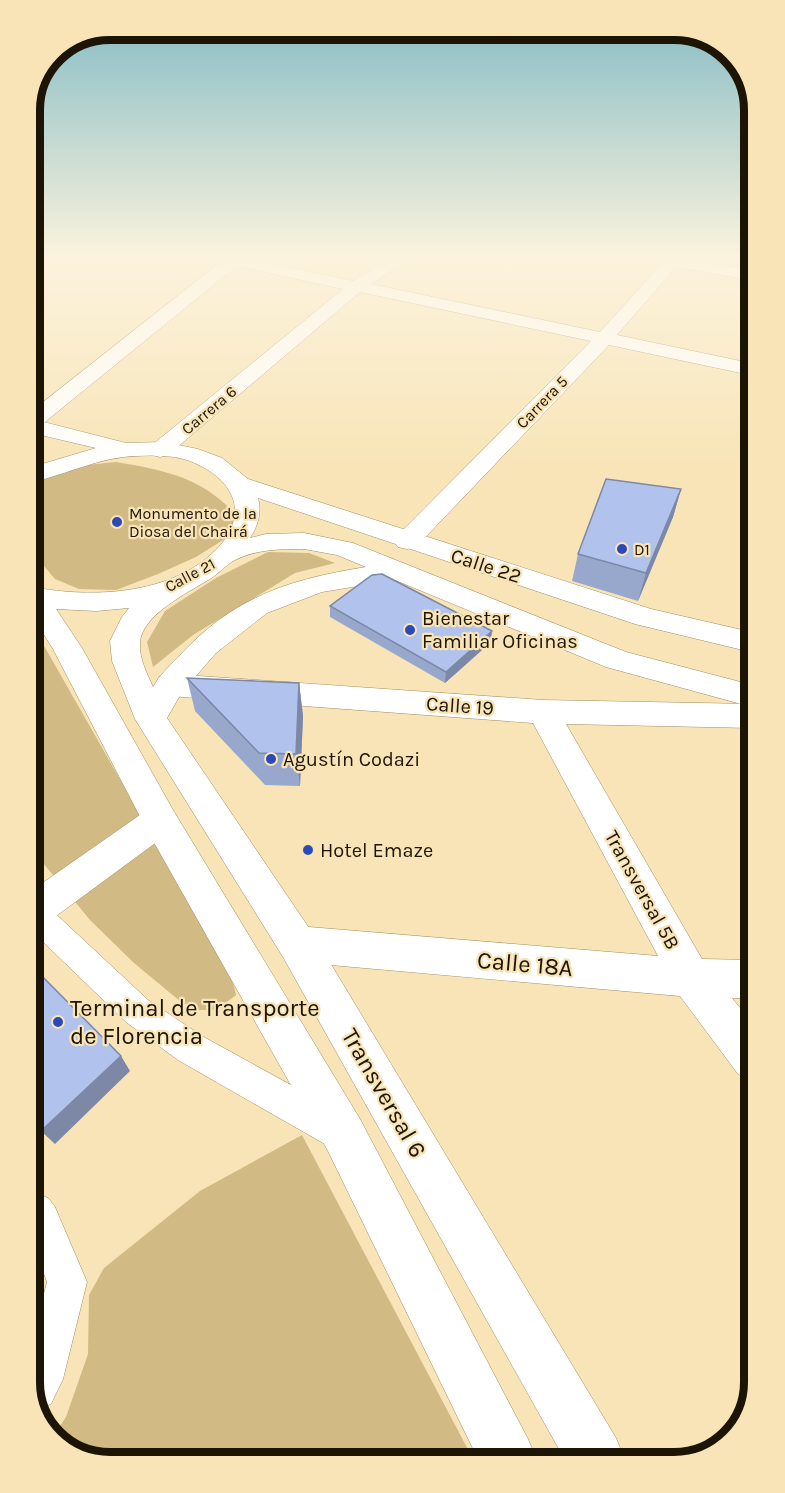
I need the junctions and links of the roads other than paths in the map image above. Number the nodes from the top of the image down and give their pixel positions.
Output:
1 (146, 330) edge
2 (304, 330) edge
3 (562, 330) edge
4 (612, 330) edge
5 (604, 339) junction
6 (744, 368) edge
7 (41, 414) edge
8 (41, 428) edge
9 (133, 449) junction
10 (160, 450) junction
11 (41, 471) edge
12 (227, 472) junction
13 (407, 541) junction
14 (226, 554) junction
15 (398, 571) junction
16 (177, 585) junction
17 (41, 597) edge
18 (41, 608) edge
19 (744, 640) edge
20 (744, 694) edge
21 (160, 702) junction
22 (543, 712) junction
23 (744, 716) edge
24 (160, 820) junction
25 (40, 906) edge
26 (40, 917) edge
27 (297, 944) junction
28 (691, 978) junction
29 (744, 979) edge
30 (744, 1047) edge
31 (344, 1135) junction
32 (40, 1218) edge
33 (40, 1382) edge
34 (504, 1453) edge
35 (593, 1453) edge

1 - 7 street
2 - 10 street, Carrera 6
3 - 5 street
4 - 5 street, Carrera 5
5 - 6 street
5 - 13 street, Carrera 5
8 - 9 street, Calle 21
9 - 10 street, Calle 21
9 - 11 street, Calle 21
10 - 12 street, Calle 21
12 - 13 street, Calle 22
12 - 14 street, Calle 21
13 - 19 street, Calle 22
14 - 15 street
14 - 16 street, Calle 21
15 - 20 street
15 - 21 street
16 - 17 street, Calle 21
16 - 21 street, Transversal 6
18 - 24 street
21 - 22 street, Calle 19
21 - 27 street, Transversal 6
22 - 23 street, Calle 19
22 - 28 street, Transversal 5B
24 - 25 street
24 - 31 street
26 - 31 lane
27 - 28 street, Calle 18A
27 - 35 street, Transversal 6
28 - 29 street, Calle 18A
28 - 30 street, Transversal 5B
31 - 34 street
32 - 33 lane

